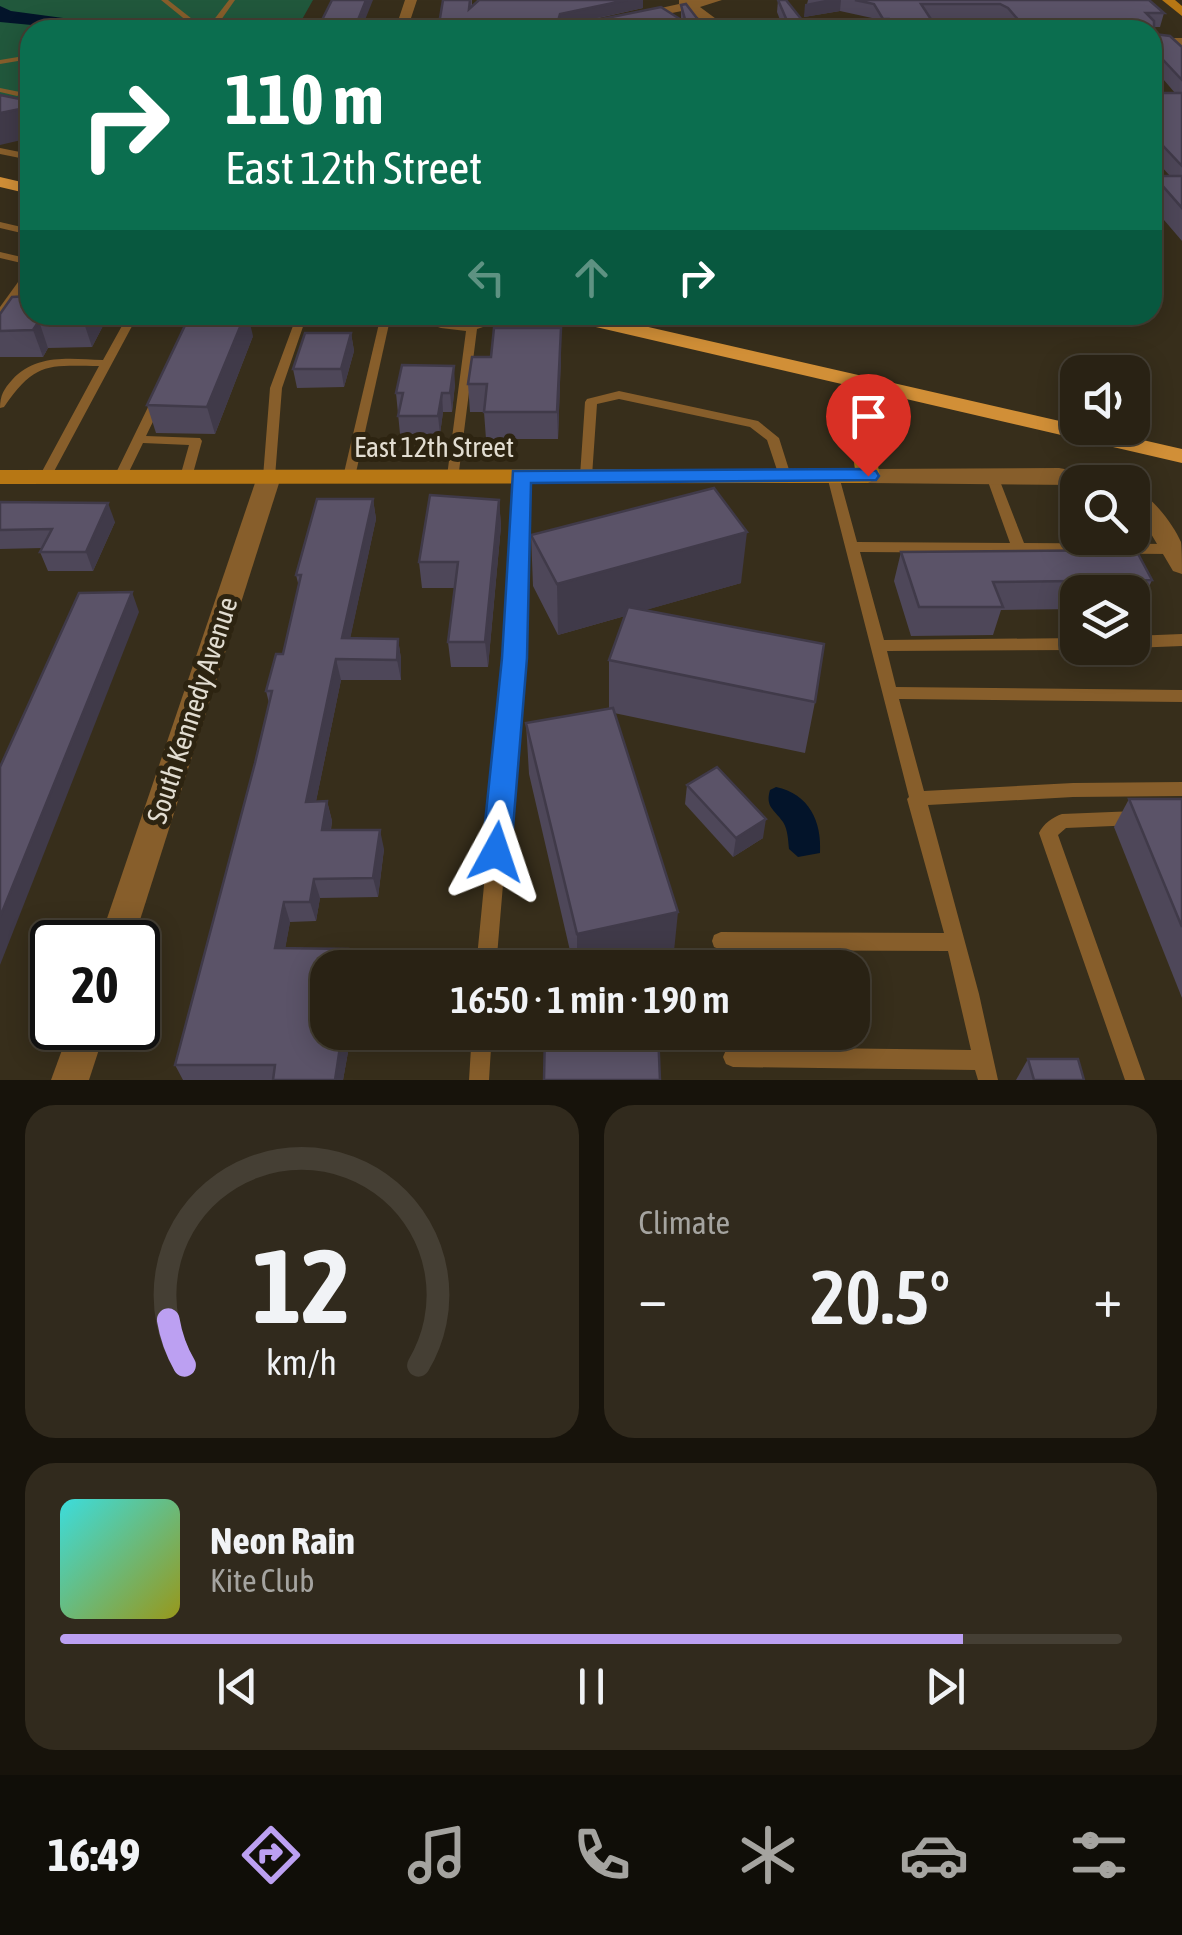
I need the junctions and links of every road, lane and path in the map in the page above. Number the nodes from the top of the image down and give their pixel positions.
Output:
1 (164, 0) edge
2 (716, 0) edge
3 (1168, 0) edge
4 (684, 2) edge
5 (1182, 12) edge
6 (188, 20) edge
7 (608, 20) edge
8 (710, 20) edge
9 (0, 90) edge
10 (17, 94) edge
11 (20, 286) edge
12 (0, 315) edge
13 (128, 325) edge
14 (298, 325) edge
15 (384, 325) edge
16 (453, 325) edge
17 (483, 325) edge
18 (613, 325) edge
19 (472, 329) junction
20 (107, 363) junction
21 (876, 386) junction
22 (163, 388) edge
23 (0, 404) edge
24 (138, 440) junction
25 (1182, 456) edge
26 (1060, 475) edge
27 (453, 476) junction
28 (521, 476) junction
29 (586, 476) junction
30 (785, 476) junction
31 (833, 476) junction
32 (868, 476) junction
33 (992, 476) junction
34 (0, 477) edge
35 (45, 477) junction
36 (120, 477) junction
37 (186, 477) junction
38 (269, 477) junction
39 (349, 477) junction
40 (1150, 516) edge
41 (852, 548) junction
42 (1019, 548) junction
43 (1177, 557) edge
44 (1182, 640) edge
45 (1150, 641) edge
46 (1060, 644) edge
47 (877, 646) junction
48 (889, 693) junction
49 (1182, 696) edge
50 (1182, 789) edge
51 (916, 799) junction
52 (1164, 818) edge
53 (123, 920) edge
54 (721, 942) dead end
55 (955, 942) junction
56 (488, 950) edge
57 (80, 1050) edge
58 (481, 1050) edge
59 (732, 1056) dead end
60 (986, 1070) edge
61 (70, 1080) edge
62 (479, 1080) edge
63 (1135, 1080) edge

1 - 6 lane
2 - 4 street
3 - 5 street
4 - 7 street
4 - 8 street
9 - 10 lane
11 - 12 lane
13 - 20 lane
14 - 38 lane
15 - 39 lane
16 - 19 lane
17 - 19 lane
18 - 21 main road
19 - 27 lane
20 - 23 lane
20 - 35 lane
21 - 25 main road
21 - 32 street
22 - 24 lane
24 - 36 lane
24 - 37 lane
26 - 33 street, East 12th Street
27 - 28 street, East 12th Street
27 - 39 street, East 12th Street
28 - 29 street, East 12th Street
28 - 56 lane
29 - 30 street, East 12th Street
29 - 30 lane
30 - 31 street, East 12th Street
31 - 32 street, East 12th Street
31 - 41 lane
32 - 33 street, East 12th Street
33 - 42 lane
34 - 35 street, East 12th Street
35 - 36 street, East 12th Street
36 - 37 street, East 12th Street
37 - 38 street, East 12th Street
38 - 39 street, East 12th Street
38 - 53 street, South Kennedy Avenue
40 - 43 street
41 - 42 lane
41 - 47 lane
42 - 43 lane
44 - 45 lane
46 - 47 lane
47 - 48 lane
48 - 49 lane
48 - 51 lane
50 - 51 lane
51 - 55 lane
52 - 63 lane
54 - 55 lane
55 - 60 lane
57 - 61 street
58 - 62 lane
59 - 60 lane

